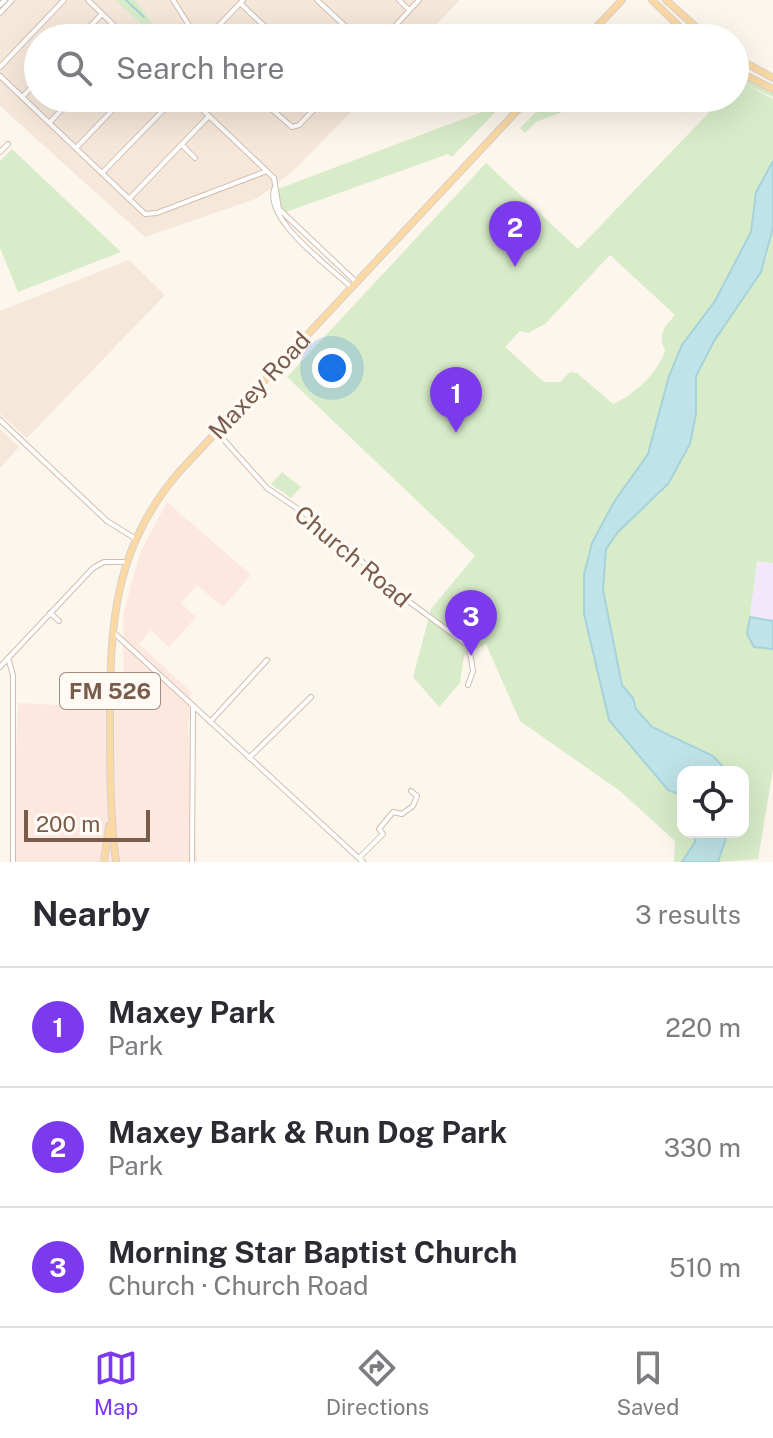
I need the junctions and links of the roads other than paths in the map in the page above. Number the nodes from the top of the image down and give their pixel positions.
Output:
1 (64, 0) edge
2 (88, 0) edge
3 (173, 0) edge
4 (317, 0) edge
5 (399, 0) edge
6 (419, 0) edge
7 (622, 0) edge
8 (652, 0) edge
9 (666, 0) edge
10 (8, 1) edge
11 (242, 2) edge
12 (0, 5) edge
13 (409, 10) junction
14 (0, 13) edge
15 (102, 14) junction
16 (41, 24) edge
17 (92, 24) edge
18 (112, 24) edge
19 (188, 24) edge
20 (221, 24) edge
21 (263, 24) edge
22 (343, 24) edge
23 (396, 24) edge
24 (599, 24) edge
25 (677, 24) edge
26 (692, 24) edge
27 (24, 42) edge
28 (749, 65) edge
29 (0, 67) edge
30 (0, 76) edge
31 (749, 77) edge
32 (773, 78) edge
33 (773, 89) edge
34 (23, 97) edge
35 (39, 112) edge
36 (59, 112) edge
37 (111, 112) edge
38 (161, 112) edge
39 (205, 112) edge
40 (275, 112) edge
41 (311, 112) edge
42 (515, 112) edge
43 (209, 116) junction
44 (49, 122) junction
45 (8, 144) dead end
46 (182, 145) junction
47 (76, 148) junction
48 (0, 152) edge
49 (195, 158) dead end
50 (267, 171) junction
51 (102, 173) junction
52 (275, 187) junction
53 (129, 199) junction
54 (319, 248) junction
55 (314, 253) junction
56 (353, 285) junction
57 (0, 420) edge
58 (216, 431) junction
59 (136, 539) junction
60 (126, 562) junction
61 (50, 613) junction
62 (59, 621) dead end
63 (111, 630) junction
64 (8, 658) junction
65 (267, 660) dead end
66 (0, 667) edge
67 (468, 685) dead end
68 (311, 697) dead end
69 (193, 706) junction
70 (210, 722) junction
71 (249, 758) junction
72 (411, 791) dead end
73 (110, 818) junction
74 (361, 860) edge
75 (104, 861) edge
76 (116, 861) edge
77 (13, 862) edge
78 (192, 862) edge

1 - 16 street
2 - 15 street
3 - 19 street
4 - 22 street
5 - 13 street
6 - 13 street
7 - 24 main road
8 - 25 main road
9 - 26 main road
10 - 12 street
10 - 14 street
11 - 20 street
11 - 21 street
13 - 23 street
15 - 17 street
15 - 18 street
27 - 29 street
28 - 32 main road
30 - 34 street
31 - 33 main road
35 - 44 street
36 - 44 street
37 - 47 street
38 - 51 street
39 - 43 street
40 - 41 street
42 - 56 main road, Maxey Road / FM 526
43 - 46 street
43 - 50 street
44 - 47 street
45 - 48 street
46 - 49 street
46 - 53 street
47 - 51 street
50 - 52 street
50 - 53 street
51 - 53 street
52 - 54 street
52 - 55 street
54 - 55 street
54 - 56 street
55 - 56 street
56 - 58 main road, Maxey Road / FM 526
57 - 59 street
58 - 59 main road, Maxey Road / FM 526
58 - 67 street, Church Road
59 - 60 main road, Maxey Road / FM 526
60 - 61 street
60 - 63 main road, FM 526
61 - 62 street
61 - 64 street
63 - 69 street
63 - 73 main road, FM 526
64 - 66 street
64 - 77 street
65 - 70 street
68 - 71 street
69 - 70 street
69 - 78 street
70 - 71 street
71 - 74 street
72 - 74 street
73 - 75 main road, FM 526
73 - 76 main road, FM 526
75 - 76 main road

